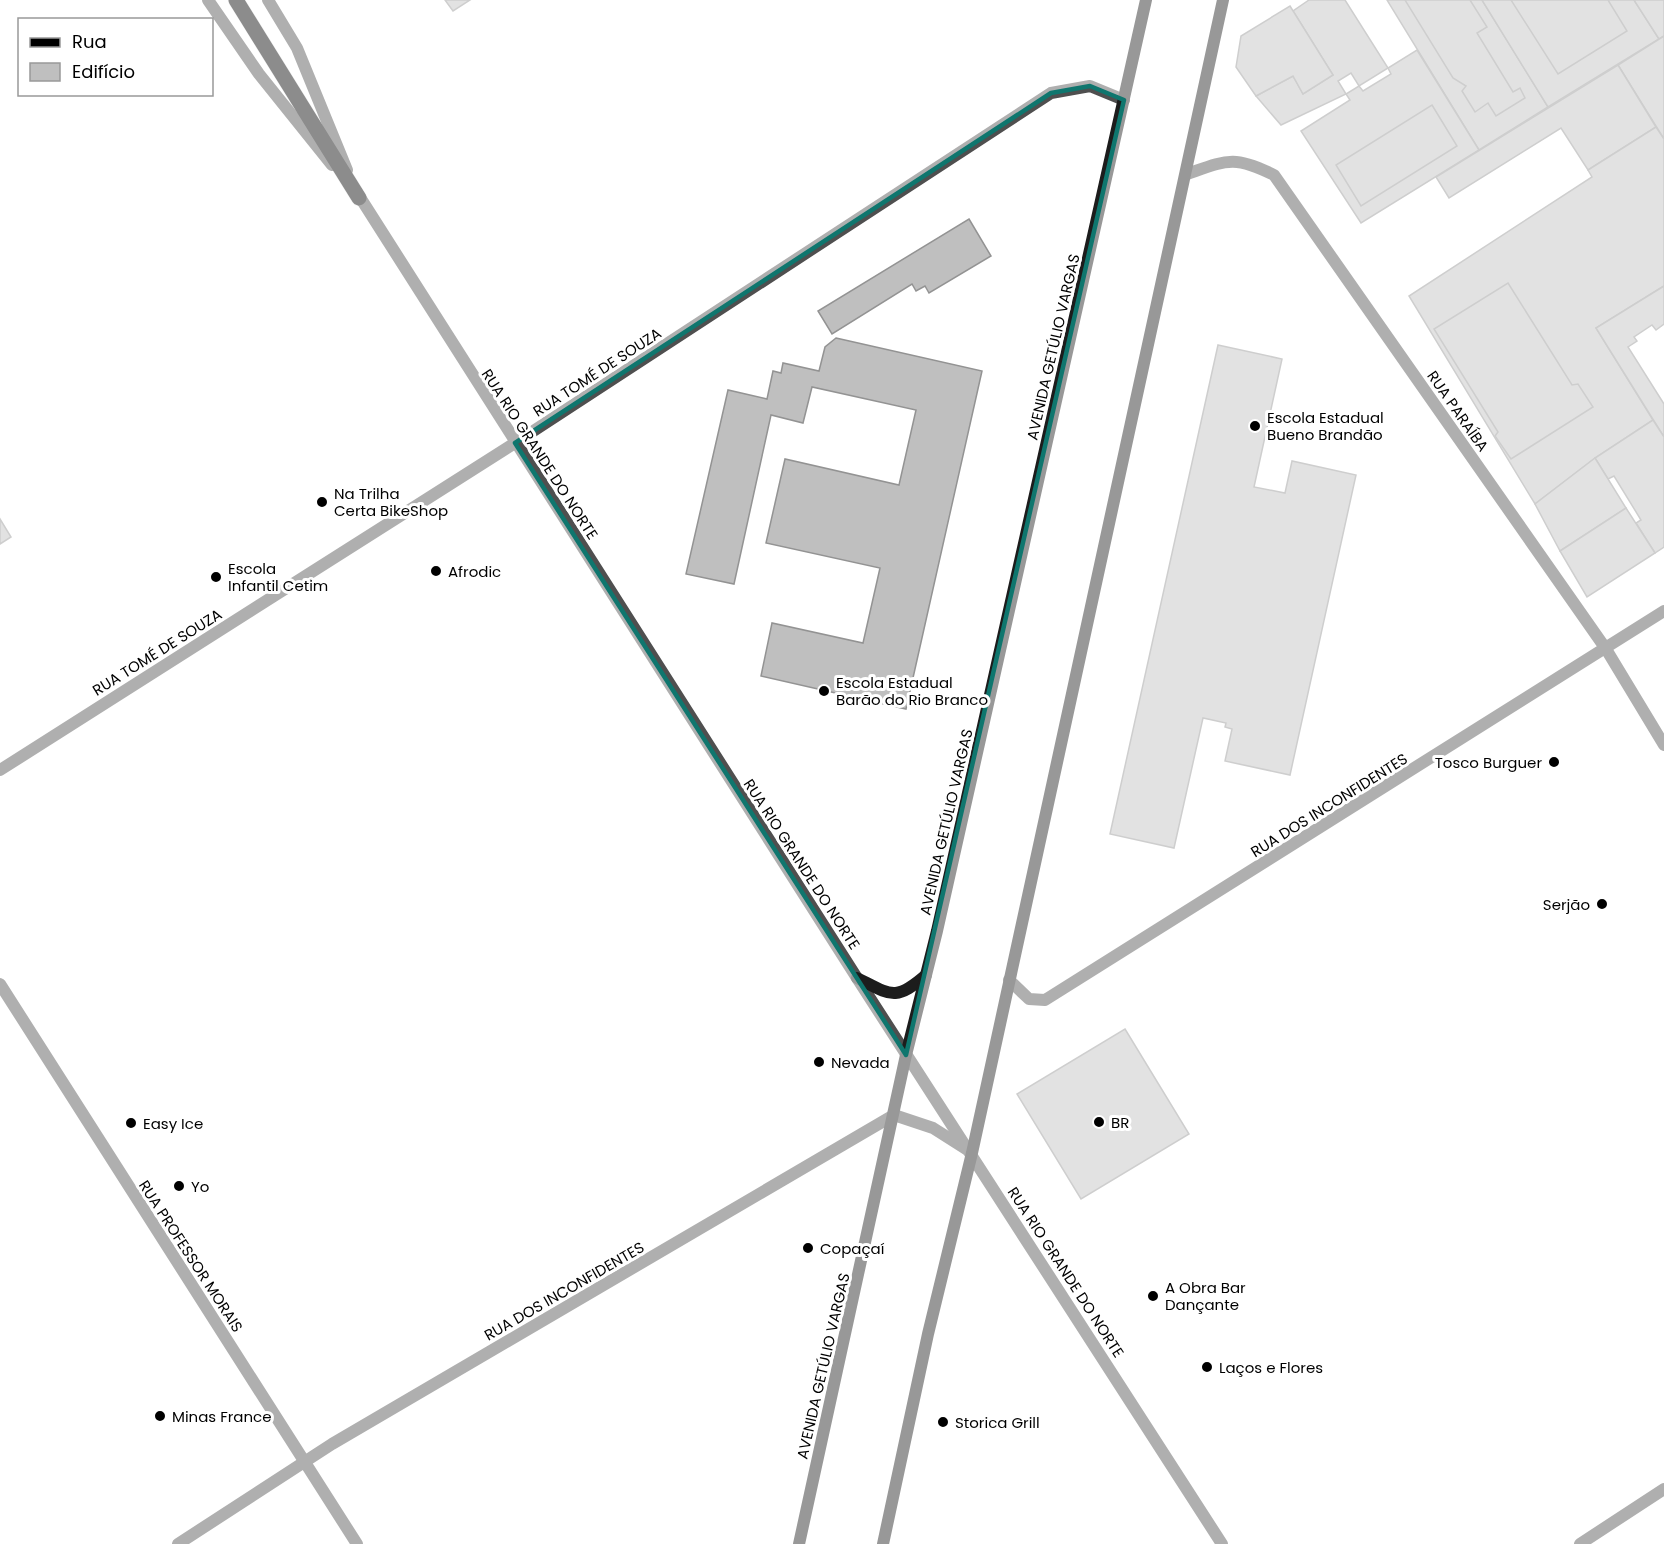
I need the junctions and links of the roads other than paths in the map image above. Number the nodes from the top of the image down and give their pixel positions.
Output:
1 (208, 0) edge
2 (236, 0) edge
3 (268, 0) edge
4 (1146, 0) edge
5 (1223, 0) edge
6 (1124, 100) junction
7 (1187, 174) junction
8 (359, 198) junction
9 (515, 443) junction
10 (1664, 611) edge
11 (1606, 649) junction
12 (1664, 745) edge
13 (0, 770) edge
14 (926, 975) junction
15 (857, 978) junction
16 (1009, 980) junction
17 (0, 984) edge
18 (906, 1055) junction
19 (894, 1115) junction
20 (972, 1153) junction
21 (305, 1461) junction
22 (1664, 1489) edge
23 (178, 1544) edge
24 (357, 1544) edge
25 (799, 1544) edge
26 (883, 1544) edge
27 (1222, 1544) edge
28 (1580, 1544) edge

1 - 8 street, RUA RIO GRANDE DO NORTE
2 - 8 main road
3 - 8 street, RUA RIO GRANDE DO NORTE
4 - 6 main road, AVENIDA GETÚLIO VARGAS
5 - 7 main road
6 - 9 street, RUA TOMÉ DE SOUZA
6 - 14 main road, AVENIDA GETÚLIO VARGAS
7 - 11 street, RUA PARAÍBA
7 - 16 main road
8 - 9 street, RUA RIO GRANDE DO NORTE
9 - 13 street, RUA TOMÉ DE SOUZA
9 - 15 street, RUA RIO GRANDE DO NORTE
10 - 11 street, RUA DOS INCONFIDENTES
11 - 12 street, RUA PARAÍBA
11 - 16 street, RUA DOS INCONFIDENTES
14 - 15 main road
14 - 18 main road, AVENIDA GETÚLIO VARGAS
15 - 18 street, RUA RIO GRANDE DO NORTE
16 - 20 main road
17 - 21 street, RUA PROFESSOR MORAIS
18 - 19 main road, AVENIDA GETÚLIO VARGAS
18 - 20 street, RUA RIO GRANDE DO NORTE
19 - 20 street
19 - 21 street, RUA DOS INCONFIDENTES
19 - 25 main road, AVENIDA GETÚLIO VARGAS
20 - 26 main road
20 - 27 street, RUA RIO GRANDE DO NORTE
21 - 23 street, RUA DOS INCONFIDENTES
21 - 24 street, RUA PROFESSOR MORAIS
22 - 28 street

